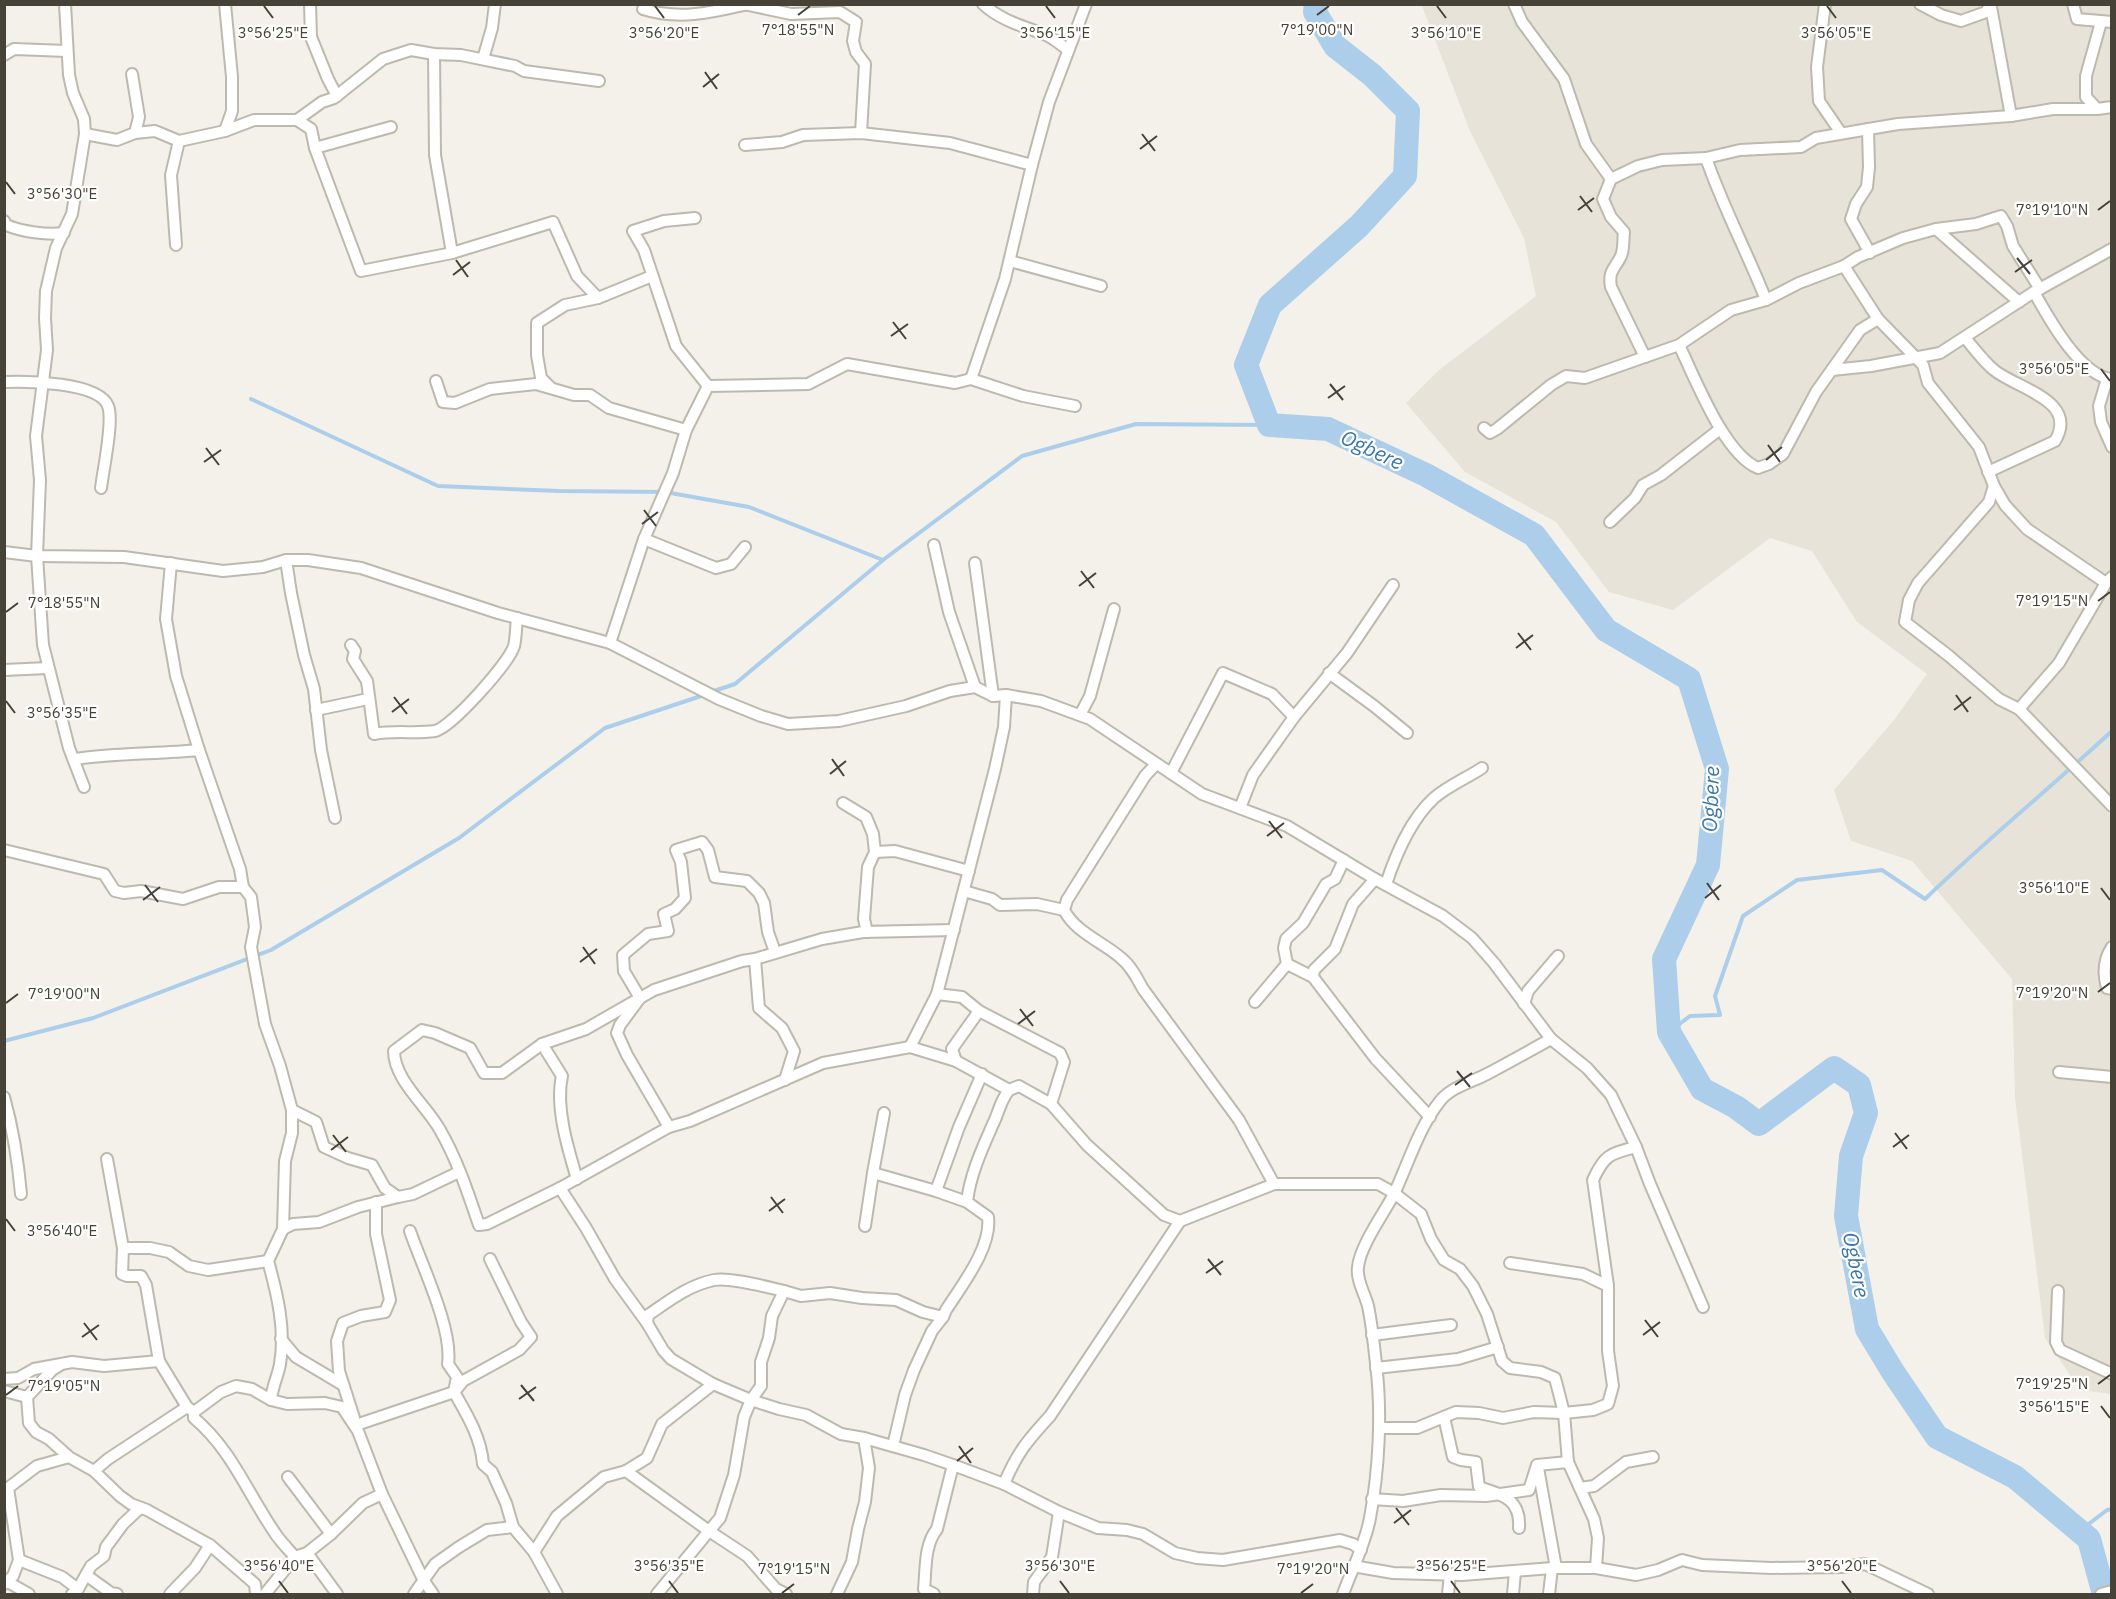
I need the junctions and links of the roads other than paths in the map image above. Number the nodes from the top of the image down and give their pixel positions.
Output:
1 (65, 4) edge
2 (225, 4) edge
3 (310, 4) edge
4 (495, 4) edge
5 (983, 4) edge
6 (1086, 4) edge
7 (1514, 4) edge
8 (1825, 4) edge
9 (1920, 4) edge
10 (2073, 4) edge
11 (744, 5) edge
12 (1991, 6) edge
13 (643, 9) dead end
14 (2107, 22) edge
15 (1068, 50) junction
16 (68, 51) junction
17 (434, 54) junction
18 (4, 55) edge
19 (483, 59) junction
20 (132, 74) dead end
21 (599, 81) dead end
22 (337, 96) junction
23 (2112, 107) edge
24 (2097, 109) junction
25 (2011, 116) junction
26 (297, 120) junction
27 (391, 127) dead end
28 (1868, 129) junction
29 (225, 131) junction
30 (135, 133) junction
31 (861, 133) junction
32 (85, 134) junction
33 (1841, 134) junction
34 (179, 141) junction
35 (745, 145) dead end
36 (315, 148) junction
37 (1706, 158) junction
38 (1032, 165) junction
39 (1611, 180) junction
40 (695, 218) dead end
41 (4, 221) edge
42 (1936, 229) junction
43 (64, 233) junction
44 (176, 245) dead end
45 (2112, 249) edge
46 (452, 253) junction
47 (1870, 253) junction
48 (1010, 261) junction
49 (1844, 266) junction
50 (652, 276) junction
51 (1101, 286) dead end
52 (2037, 290) junction
53 (598, 298) junction
54 (1766, 300) junction
55 (2019, 302) junction
56 (1878, 319) junction
57 (1965, 338) junction
58 (1679, 345) junction
59 (1645, 357) junction
60 (1917, 358) junction
61 (1832, 370) junction
62 (971, 379) junction
63 (2110, 379) edge
64 (436, 381) dead end
65 (4, 382) edge
66 (42, 382) junction
67 (708, 386) junction
68 (554, 390) junction
69 (1075, 406) dead end
70 (1484, 428) dead end
71 (686, 429) junction
72 (1720, 429) junction
73 (2112, 447) edge
74 (1988, 472) junction
75 (1994, 486) junction
76 (101, 488) dead end
77 (1610, 522) dead end
78 (644, 539) junction
79 (934, 545) dead end
80 (745, 547) dead end
81 (4, 552) edge
82 (37, 556) junction
83 (286, 560) junction
84 (171, 563) junction
85 (975, 563) dead end
86 (2109, 580) edge
87 (1393, 585) dead end
88 (1114, 609) dead end
89 (517, 618) junction
90 (610, 643) junction
91 (351, 645) dead end
92 (48, 668) junction
93 (4, 670) edge
94 (1329, 673) junction
95 (975, 687) junction
96 (1006, 695) junction
97 (993, 696) junction
98 (368, 699) junction
99 (2019, 709) junction
100 (316, 710) junction
101 (1080, 715) junction
102 (1294, 717) junction
103 (1407, 733) dead end
104 (199, 750) junction
105 (75, 759) junction
106 (1156, 764) junction
107 (1482, 768) dead end
108 (1171, 773) junction
109 (84, 787) dead end
110 (843, 803) dead end
111 (2112, 806) edge
112 (1240, 808) junction
113 (335, 818) dead end
114 (4, 850) edge
115 (875, 852) junction
116 (1344, 860) junction
117 (969, 871) junction
118 (1380, 881) junction
119 (243, 887) junction
120 (964, 891) junction
121 (1064, 910) junction
122 (954, 930) junction
123 (867, 932) junction
124 (2112, 947) edge
125 (775, 952) junction
126 (1558, 956) dead end
127 (755, 959) junction
128 (1287, 964) junction
129 (1313, 978) junction
130 (2112, 989) edge
131 (937, 994) junction
132 (640, 998) junction
133 (1255, 1002) dead end
134 (1524, 1004) junction
135 (979, 1011) junction
136 (1551, 1039) junction
137 (542, 1044) junction
138 (910, 1047) junction
139 (956, 1061) junction
140 (2059, 1072) dead end
141 (982, 1074) junction
142 (2112, 1077) edge
143 (785, 1080) junction
144 (1014, 1088) junction
145 (4, 1097) edge
146 (1051, 1104) junction
147 (292, 1110) junction
148 (884, 1113) dead end
149 (1430, 1117) junction
150 (669, 1127) junction
151 (1636, 1146) junction
152 (107, 1159) dead end
153 (459, 1172) junction
154 (873, 1173) junction
155 (577, 1179) junction
156 (1274, 1184) junction
157 (560, 1188) junction
158 (936, 1191) junction
159 (1394, 1193) junction
160 (21, 1194) dead end
161 (398, 1197) junction
162 (376, 1202) junction
163 (967, 1202) junction
164 (1164, 1215) junction
165 (1180, 1221) junction
166 (865, 1226) dead end
167 (282, 1229) junction
168 (410, 1231) dead end
169 (1172, 1231) junction
170 (123, 1248) junction
171 (490, 1258) dead end
172 (268, 1261) junction
173 (1510, 1263) dead end
174 (1608, 1286) junction
175 (784, 1291) junction
176 (2058, 1291) dead end
177 (1703, 1307) dead end
178 (943, 1317) junction
179 (647, 1323) junction
180 (1450, 1325) dead end
181 (1372, 1335) junction
182 (281, 1339) junction
183 (1498, 1347) junction
184 (159, 1361) junction
185 (60, 1365) junction
186 (1376, 1368) junction
187 (2112, 1374) edge
188 (4, 1379) edge
189 (712, 1384) junction
190 (343, 1385) junction
191 (4, 1391) edge
192 (454, 1392) junction
193 (27, 1397) junction
194 (271, 1400) junction
195 (751, 1400) junction
196 (190, 1409) junction
197 (1564, 1413) junction
198 (1444, 1417) junction
199 (357, 1428) junction
200 (1380, 1428) junction
201 (864, 1438) junction
202 (893, 1446) junction
203 (69, 1457) junction
204 (1653, 1457) dead end
205 (1568, 1462) junction
206 (953, 1465) junction
207 (1538, 1465) junction
208 (94, 1471) junction
209 (626, 1471) junction
210 (288, 1477) dead end
211 (1004, 1484) junction
212 (1580, 1488) junction
213 (382, 1494) junction
214 (1499, 1494) junction
215 (1372, 1499) junction
216 (140, 1508) junction
217 (1059, 1512) junction
218 (513, 1527) junction
219 (1519, 1528) dead end
220 (709, 1531) junction
221 (331, 1534) junction
222 (210, 1545) junction
223 (1361, 1550) junction
224 (307, 1552) junction
225 (534, 1552) junction
226 (295, 1557) junction
227 (19, 1560) junction
228 (1353, 1566) junction
229 (1554, 1568) junction
230 (1596, 1568) junction
231 (1515, 1572) junction
232 (1450, 1574) junction
233 (86, 1575) junction
234 (424, 1581) junction
235 (5, 1582) edge
236 (2112, 1591) edge
237 (75, 1592) edge
238 (29, 1594) edge
239 (117, 1594) edge
240 (170, 1594) edge
241 (256, 1594) edge
242 (268, 1594) edge
243 (337, 1594) edge
244 (414, 1594) edge
245 (433, 1594) edge
246 (557, 1594) edge
247 (657, 1594) edge
248 (786, 1594) edge
249 (837, 1594) edge
250 (934, 1594) edge
251 (1033, 1594) edge
252 (1343, 1594) edge
253 (1448, 1594) edge
254 (1513, 1594) edge
255 (1549, 1594) edge
256 (1928, 1594) edge
257 (2101, 1594) edge

1 - 16 street
2 - 29 street
3 - 22 street
4 - 19 street
5 - 15 street
6 - 15 street
7 - 39 street
8 - 33 street
9 - 12 street
10 - 14 street
11 - 13 street
11 - 31 street
12 - 25 street
14 - 24 street
15 - 38 street
16 - 18 street
16 - 32 street
17 - 19 street
17 - 22 street
17 - 46 street
19 - 21 street
20 - 30 street
22 - 26 street
23 - 24 street
24 - 25 street
25 - 28 street
26 - 29 street
26 - 36 street
27 - 36 street
28 - 33 street
28 - 47 street
29 - 34 street
30 - 32 street
30 - 34 street
31 - 35 street
31 - 38 street
32 - 43 street
33 - 37 street
34 - 44 street
36 - 46 street
37 - 39 street
37 - 54 street
38 - 48 street
39 - 59 street
40 - 50 street
41 - 43 street
42 - 47 street
42 - 52 street
42 - 55 street
43 - 66 street
45 - 52 street
46 - 53 street
47 - 49 street
48 - 51 street
48 - 62 street
49 - 54 street
49 - 56 street
50 - 53 street
50 - 67 street
52 - 55 street
52 - 63 street
53 - 68 street
54 - 58 street
55 - 57 street
56 - 60 street
56 - 61 street
57 - 60 street
57 - 74 street
58 - 59 street
58 - 72 street
59 - 70 street
60 - 61 street
60 - 74 street
61 - 72 street
62 - 67 street
62 - 69 street
63 - 73 street
64 - 68 street
65 - 66 street
66 - 76 street
66 - 82 street
67 - 71 street
68 - 71 street
71 - 78 street
72 - 77 street
74 - 75 street
75 - 86 street
75 - 99 street
78 - 80 street
78 - 90 street
79 - 95 street
81 - 82 street
82 - 84 street
82 - 92 street
83 - 84 street
83 - 89 street
83 - 100 street
84 - 104 street
85 - 97 street
86 - 99 street
87 - 94 street
88 - 101 street
89 - 90 street
89 - 98 street
90 - 95 street
91 - 98 street
92 - 93 street
92 - 105 street
94 - 102 street
94 - 103 street
95 - 97 street
96 - 97 street
96 - 101 street
96 - 117 street
98 - 100 street
99 - 111 street
100 - 113 street
101 - 106 street
102 - 108 street
102 - 112 street
104 - 105 street
104 - 119 street
105 - 109 street
106 - 108 street
106 - 121 street
107 - 118 street
108 - 112 street
110 - 115 street
112 - 116 street
114 - 119 street
115 - 117 street
115 - 123 street
116 - 118 street
116 - 128 street
117 - 120 street
118 - 129 street
118 - 134 street
119 - 147 street
120 - 121 street
120 - 122 street
121 - 156 street
122 - 123 street
122 - 131 street
123 - 125 street
124 - 130 street
125 - 127 street
125 - 132 street
126 - 134 street
127 - 132 street
127 - 143 street
128 - 129 street
128 - 133 street
129 - 149 street
131 - 135 street
131 - 138 street
132 - 137 street
132 - 150 street
134 - 136 street
135 - 139 street
135 - 146 street
136 - 149 street
136 - 151 street
137 - 153 street
137 - 155 street
138 - 139 street
138 - 143 street
139 - 141 street
140 - 142 street
141 - 144 street
141 - 158 street
143 - 150 street
144 - 146 street
144 - 163 street
145 - 160 street
146 - 164 street
147 - 161 street
147 - 167 street
148 - 154 street
149 - 159 street
150 - 155 street
151 - 174 street
151 - 177 street
152 - 170 street
153 - 157 street
153 - 161 street
154 - 158 street
154 - 166 street
155 - 157 street
156 - 159 street
156 - 165 street
157 - 179 street
158 - 163 street
159 - 181 street
159 - 183 street
161 - 162 street
162 - 167 street
162 - 190 street
163 - 178 street
164 - 165 street
164 - 169 street
165 - 169 street
167 - 172 street
168 - 192 street
169 - 211 street
170 - 172 street
170 - 184 street
171 - 192 street
172 - 182 street
173 - 174 street
174 - 197 street
175 - 178 street
175 - 179 street
175 - 195 street
176 - 187 street
178 - 202 street
179 - 189 street
180 - 181 street
181 - 186 street
182 - 190 street
182 - 194 street
183 - 186 street
183 - 197 street
184 - 185 street
184 - 196 street
185 - 188 street
185 - 193 street
186 - 200 street
189 - 195 street
189 - 209 street
190 - 199 street
191 - 193 street
192 - 199 street
192 - 218 street
193 - 203 street
194 - 196 street
194 - 199 street
195 - 201 street
195 - 220 street
196 - 208 street
196 - 226 street
197 - 198 street
197 - 205 street
198 - 200 street
198 - 214 street
199 - 213 street
200 - 215 street
201 - 202 street
201 - 249 street
202 - 206 street
203 - 208 street
203 - 227 street
204 - 212 street
205 - 207 street
205 - 212 street
206 - 211 street
206 - 250 street
207 - 214 street
207 - 229 street
208 - 216 street
209 - 220 street
209 - 225 street
210 - 221 street
211 - 217 street
212 - 230 street
213 - 221 street
213 - 234 street
214 - 215 street
214 - 219 street
215 - 223 street
216 - 222 street
216 - 233 street
217 - 223 street
217 - 251 street
218 - 225 street
218 - 234 street
220 - 247 street
220 - 248 street
221 - 224 street
222 - 240 street
222 - 241 street
223 - 228 street
224 - 226 street
224 - 243 street
225 - 246 street
226 - 242 street
227 - 235 street
227 - 237 street
228 - 232 street
228 - 252 street
229 - 230 street
229 - 231 street
229 - 255 street
230 - 256 street
231 - 232 street
231 - 254 street
232 - 253 street
233 - 237 street
233 - 239 street
234 - 244 street
234 - 245 street
235 - 238 street
236 - 257 street

